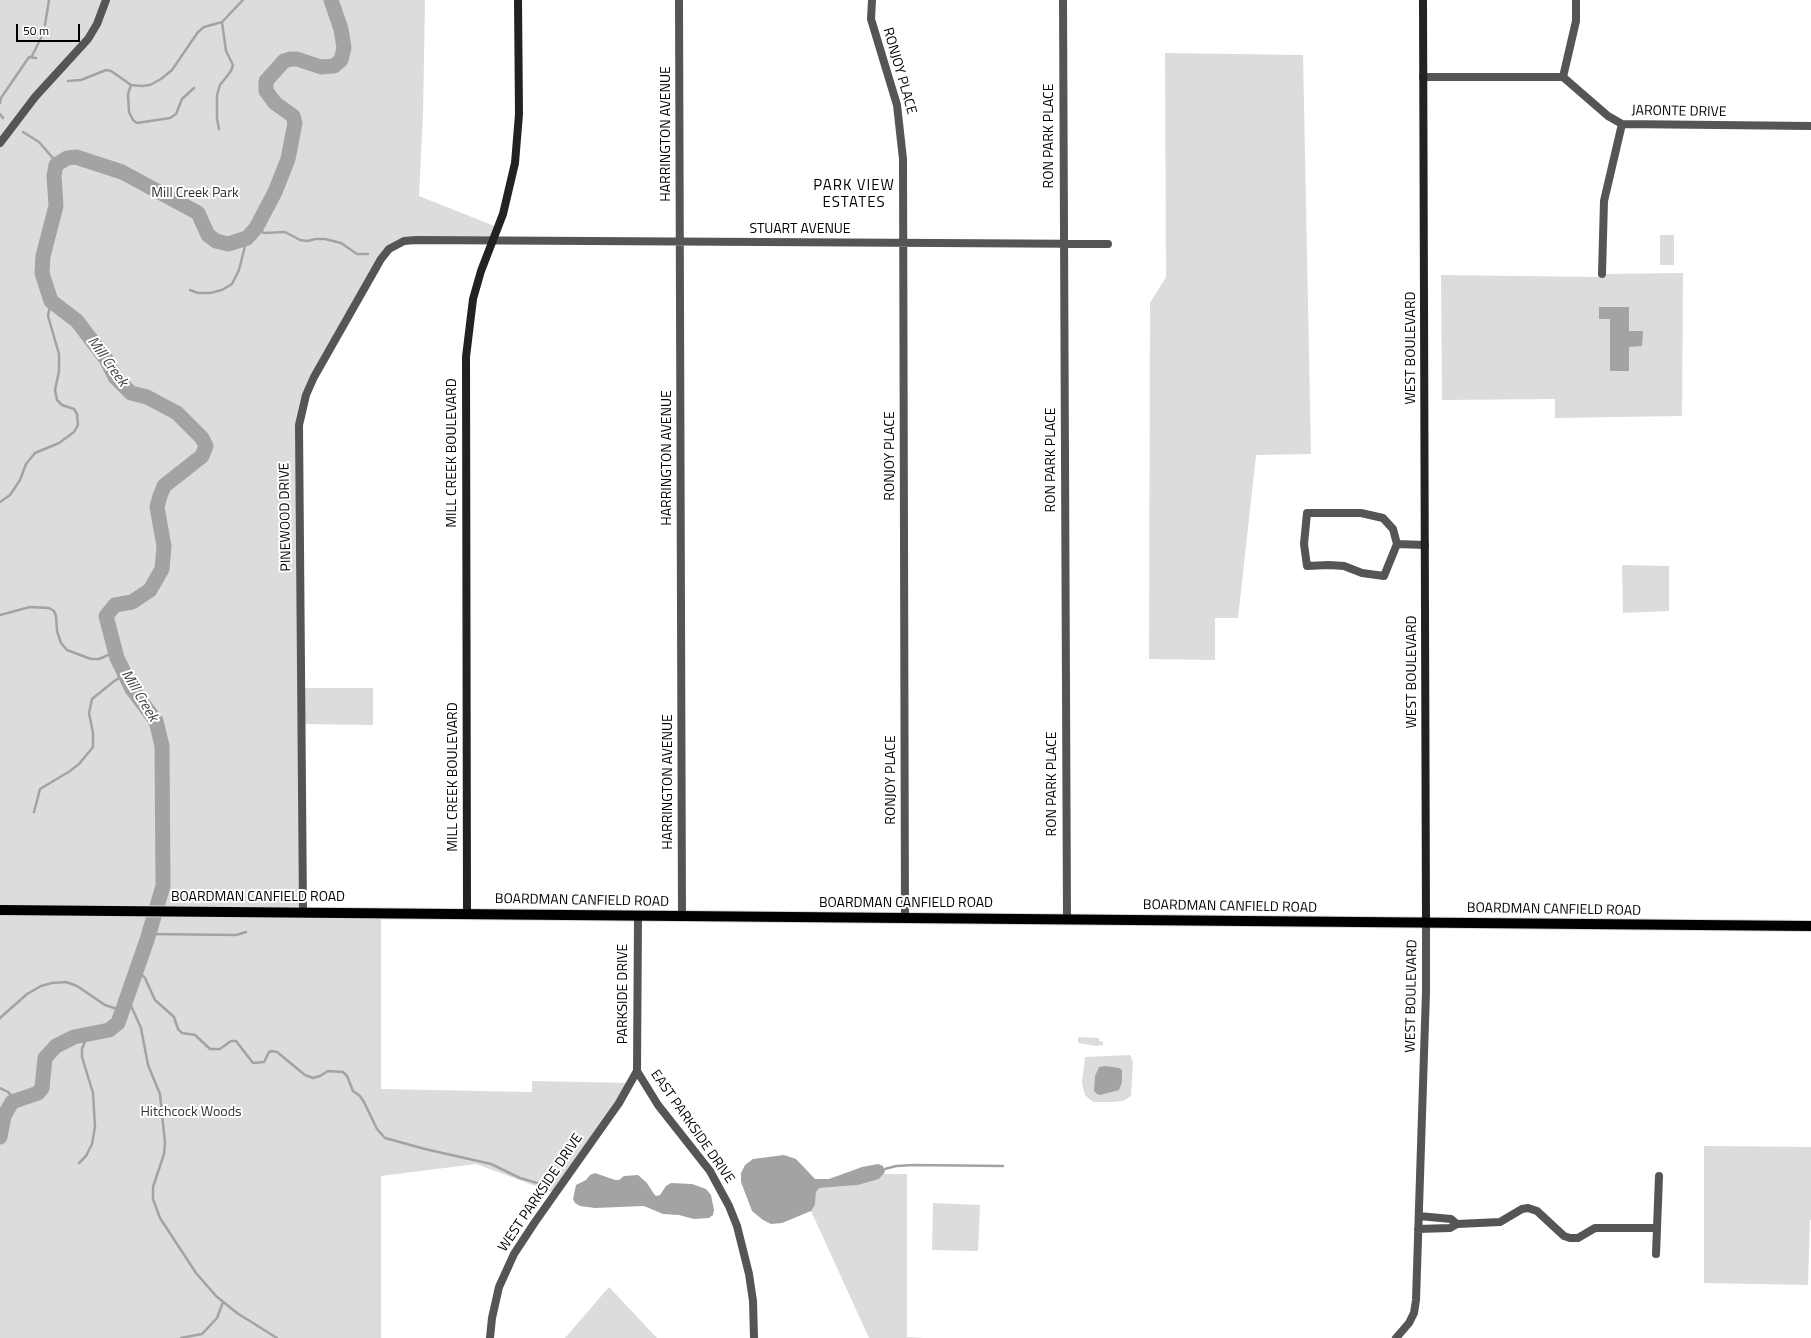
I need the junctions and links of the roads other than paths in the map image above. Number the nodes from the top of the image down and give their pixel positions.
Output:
1 (106, 0) edge
2 (518, 0) edge
3 (679, 0) edge
4 (872, 0) edge
5 (1063, 0) edge
6 (1423, 0) edge
7 (1576, 0) edge
8 (1423, 77) junction
9 (1563, 77) junction
10 (1622, 124) junction
11 (1811, 126) edge
12 (0, 143) edge
13 (492, 241) junction
14 (680, 242) junction
15 (904, 243) junction
16 (1064, 244) junction
17 (1108, 244) dead end
18 (1602, 274) dead end
19 (1397, 544) junction
20 (1425, 545) junction
21 (0, 910) edge
22 (303, 912) junction
23 (467, 914) junction
24 (638, 916) junction
25 (682, 916) junction
26 (906, 918) junction
27 (1067, 919) junction
28 (1426, 923) junction
29 (1811, 926) edge
30 (637, 1072) junction
31 (1659, 1176) dead end
32 (1419, 1216) junction
33 (1458, 1224) junction
34 (1657, 1228) junction
35 (1418, 1229) junction
36 (1656, 1254) dead end
37 (490, 1338) edge
38 (754, 1338) edge
39 (1396, 1338) edge

1 - 12 street
2 - 13 street, MILL CREEK BOULEVARD
3 - 14 street, HARRINGTON AVENUE
4 - 15 street, RONJOY PLACE
5 - 16 street, RON PARK PLACE
6 - 8 street, WEST BOULEVARD
7 - 9 street
8 - 9 street
8 - 20 street, WEST BOULEVARD
9 - 10 street, JARONTE DRIVE
10 - 11 street, JARONTE DRIVE
10 - 18 street
13 - 14 street, STUART AVENUE
13 - 22 street, PINEWOOD DRIVE
13 - 23 street, MILL CREEK BOULEVARD
14 - 15 street, STUART AVENUE
14 - 25 street, HARRINGTON AVENUE
15 - 16 street, STUART AVENUE
15 - 26 street, RONJOY PLACE
16 - 17 street, STUART AVENUE
16 - 27 street, RON PARK PLACE
19 - 19 street
19 - 20 street
20 - 28 street, WEST BOULEVARD
21 - 22 main road, BOARDMAN CANFIELD ROAD
22 - 23 main road, BOARDMAN CANFIELD ROAD
23 - 24 main road, BOARDMAN CANFIELD ROAD
24 - 25 main road, BOARDMAN CANFIELD ROAD
24 - 30 street, PARKSIDE DRIVE
25 - 26 main road, BOARDMAN CANFIELD ROAD
26 - 27 main road, BOARDMAN CANFIELD ROAD
27 - 28 main road, BOARDMAN CANFIELD ROAD
28 - 29 main road, BOARDMAN CANFIELD ROAD
28 - 32 street, WEST BOULEVARD
30 - 37 street, WEST PARKSIDE DRIVE
30 - 38 street, EAST PARKSIDE DRIVE
31 - 34 street
32 - 33 street
32 - 35 street, WEST BOULEVARD
33 - 34 street
33 - 35 street
34 - 36 street
35 - 39 street, WEST BOULEVARD

